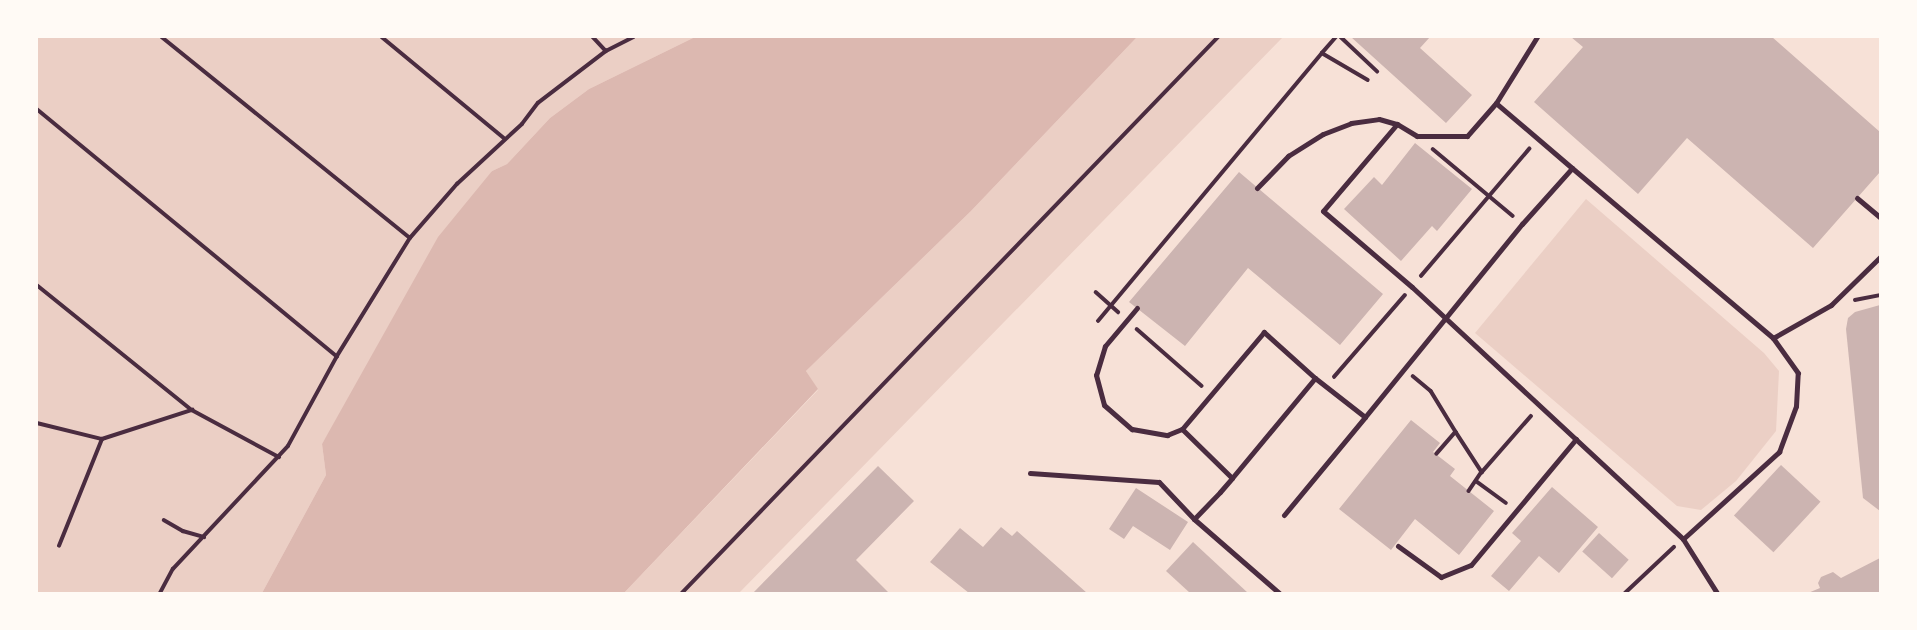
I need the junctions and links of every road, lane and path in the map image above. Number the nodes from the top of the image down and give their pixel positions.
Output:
1 (162, 37) edge
2 (382, 37) edge
3 (593, 37) edge
4 (634, 37) edge
5 (1218, 37) edge
6 (1338, 37) edge
7 (1536, 37) edge
8 (606, 51) junction
9 (1322, 53) junction
10 (1377, 71) dead end
11 (1368, 80) dead end
12 (1496, 103) junction
13 (37, 109) edge
14 (1397, 124) junction
15 (1417, 136) junction
16 (504, 138) junction
17 (1538, 139) junction
18 (1572, 168) junction
19 (1257, 188) dead end
20 (1489, 195) junction
21 (1857, 198) dead end
22 (1880, 217) edge
23 (1522, 224) junction
24 (410, 238) junction
25 (1880, 257) edge
26 (37, 285) edge
27 (1412, 287) junction
28 (1097, 292) dead end
29 (1111, 306) junction
30 (1138, 308) dead end
31 (1121, 315) dead end
32 (1444, 319) junction
33 (1098, 321) dead end
34 (1131, 324) dead end
35 (1773, 338) junction
36 (337, 356) junction
37 (1404, 368) junction
38 (1315, 379) junction
39 (1326, 387) junction
40 (1212, 394) junction
41 (1539, 408) junction
42 (192, 410) junction
43 (1365, 416) junction
44 (37, 423) edge
45 (1182, 429) junction
46 (1456, 432) junction
47 (102, 439) junction
48 (1576, 439) junction
49 (1437, 454) dead end
50 (279, 457) junction
51 (1482, 472) junction
52 (1030, 473) dead end
53 (1233, 478) junction
54 (1476, 481) junction
55 (1469, 491) dead end
56 (1515, 512) junction
57 (1284, 515) dead end
58 (1194, 519) junction
59 (164, 520) dead end
60 (204, 537) junction
61 (1683, 538) junction
62 (59, 546) dead end
63 (1398, 546) dead end
64 (160, 593) edge
65 (682, 593) edge
66 (1279, 593) edge
67 (1625, 593) edge
68 (1717, 593) edge

1 - 24 path
2 - 16 path
3 - 8 path
4 - 8 path
5 - 65 path
6 - 9 path
6 - 10 path
7 - 12 lane
8 - 16 path
9 - 11 path
9 - 29 path
12 - 15 lane
12 - 17 lane
13 - 36 path
14 - 15 lane
14 - 19 lane
14 - 27 lane
15 - 20 path
16 - 24 path
17 - 18 lane
17 - 20 path
18 - 23 lane
18 - 35 lane
20 - 23 path
20 - 27 path
21 - 22 lane
23 - 32 lane
24 - 36 path
25 - 35 lane
26 - 42 path
27 - 32 lane
27 - 39 path
28 - 29 path
29 - 31 path
29 - 33 path
30 - 45 lane
32 - 37 lane
32 - 41 lane
34 - 40 path
35 - 61 lane
36 - 50 path
37 - 43 lane
37 - 46 path
38 - 39 lane
38 - 40 lane
38 - 53 lane
39 - 43 lane
40 - 45 lane
41 - 48 lane
41 - 51 path
42 - 47 path
42 - 50 path
43 - 57 lane
44 - 47 path
45 - 53 lane
46 - 49 path
46 - 51 path
47 - 62 path
48 - 56 lane
48 - 61 lane
50 - 60 path
51 - 54 path
52 - 58 lane
53 - 58 lane
54 - 55 path
54 - 56 path
56 - 63 lane
58 - 66 lane
59 - 60 path
60 - 64 path
61 - 67 path
61 - 68 lane

